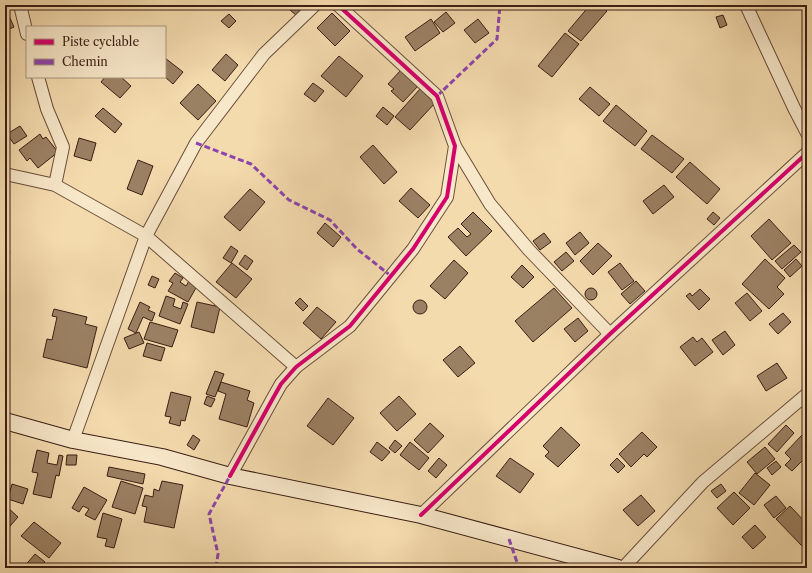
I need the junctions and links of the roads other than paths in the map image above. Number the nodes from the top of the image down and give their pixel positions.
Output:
1 (20, 5) edge
2 (314, 5) edge
3 (338, 5) edge
4 (746, 5) edge
5 (26, 30) edge
6 (38, 78) edge
7 (807, 133) edge
8 (455, 146) junction
9 (807, 153) edge
10 (5, 174) edge
11 (55, 184) junction
12 (146, 236) junction
13 (610, 334) junction
14 (296, 367) junction
15 (807, 394) edge
16 (5, 421) edge
17 (73, 440) junction
18 (230, 476) junction
19 (421, 515) junction
20 (618, 568) edge
21 (623, 568) edge

1 - 5 street
2 - 12 street
3 - 8 street
4 - 7 street
6 - 11 street
8 - 13 street
8 - 14 street
9 - 13 street
10 - 11 street
11 - 12 street
12 - 14 street
12 - 17 street
13 - 19 street
14 - 18 street
15 - 21 street
16 - 17 main road
17 - 18 main road
18 - 19 main road
19 - 20 main road

